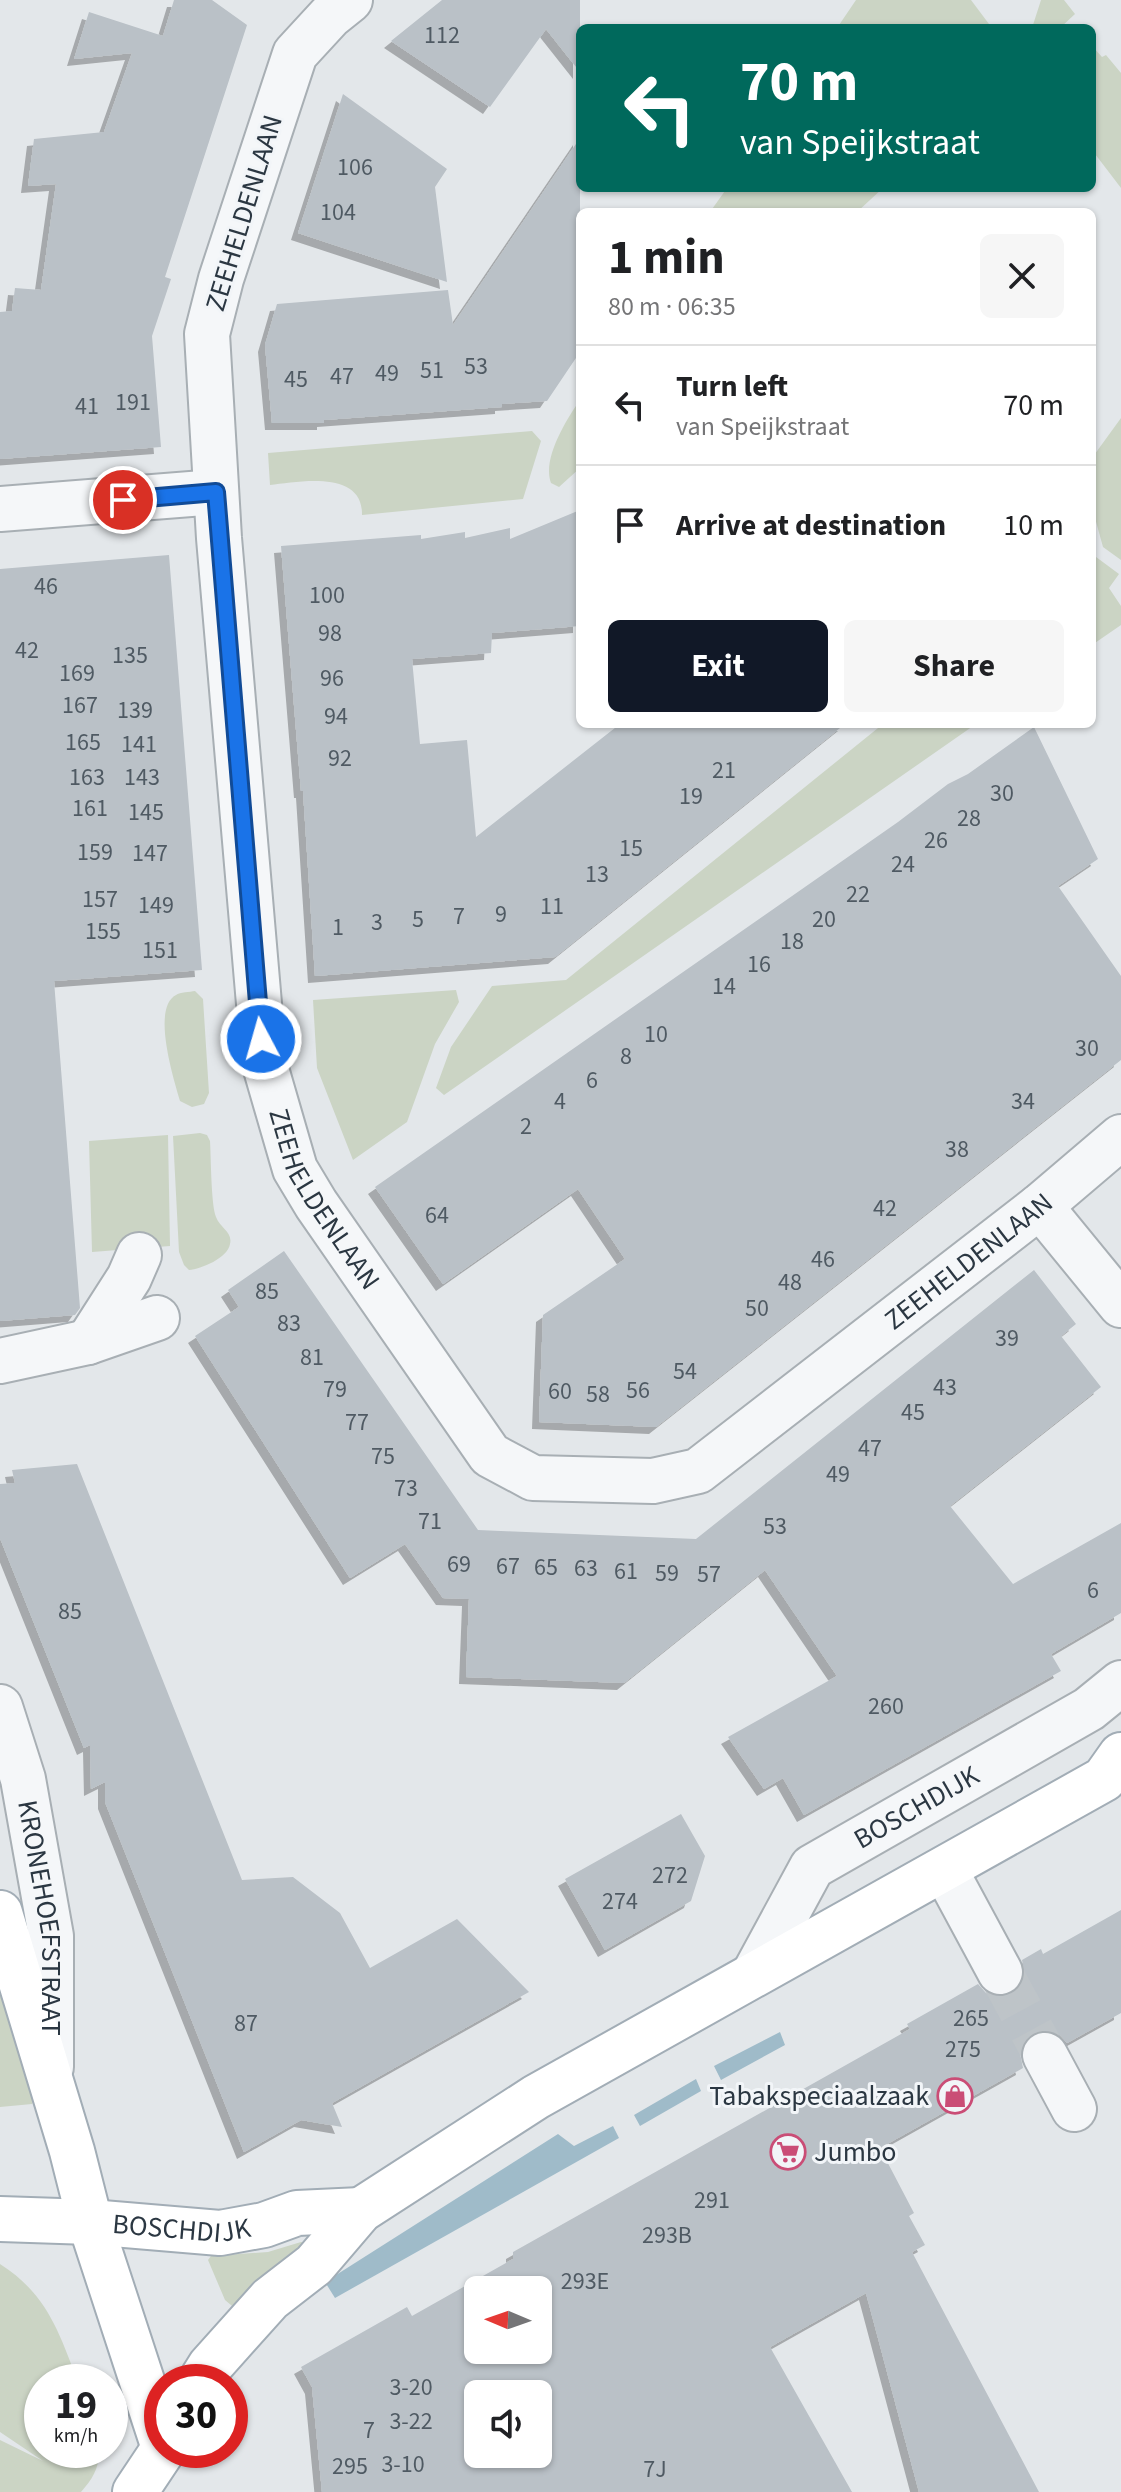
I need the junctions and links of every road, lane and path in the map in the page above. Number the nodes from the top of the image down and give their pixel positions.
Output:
1 (350, 0) edge
2 (216, 492) junction
3 (0, 509) edge
4 (1121, 1137) edge
5 (1040, 1206) junction
6 (139, 1255) dead end
7 (1121, 1305) edge
8 (157, 1318) dead end
9 (88, 1342) junction
10 (0, 1361) edge
11 (1121, 1683) edge
12 (0, 1707) edge
13 (1115, 1771) edge
14 (945, 1870) junction
15 (0, 1913) edge
16 (1000, 1972) tunnel mouth
17 (754, 1974) junction
18 (1045, 2055) tunnel mouth
19 (51, 2086) junction
20 (1074, 2109) dead end
21 (361, 2210) junction
22 (0, 2219) edge
23 (90, 2222) junction
24 (212, 2364) edge
25 (144, 2387) edge
26 (152, 2468) edge
27 (170, 2468) edge
28 (135, 2492) edge
29 (179, 2492) edge

1 - 2 street, ZEEHELDENLAAN
2 - 3 street
2 - 5 street, ZEEHELDENLAAN
4 - 5 street, ZEEHELDENLAAN
5 - 7 street
6 - 9 street
8 - 9 street
9 - 10 street
11 - 17 street, BOSCHDIJK
12 - 19 street, KRONEHOEFSTRAAT
13 - 14 main road
14 - 16 street
14 - 17 main road
15 - 19 main road, KRONEHOEFSTRAAT
17 - 21 main road
18 - 20 street
19 - 23 main road, KRONEHOEFSTRAAT
21 - 23 main road, BOSCHDIJK
21 - 24 main road
22 - 23 main road, BOSCHDIJK
23 - 25 main road, KRONEHOEFSTRAAT
26 - 28 main road
27 - 29 main road

